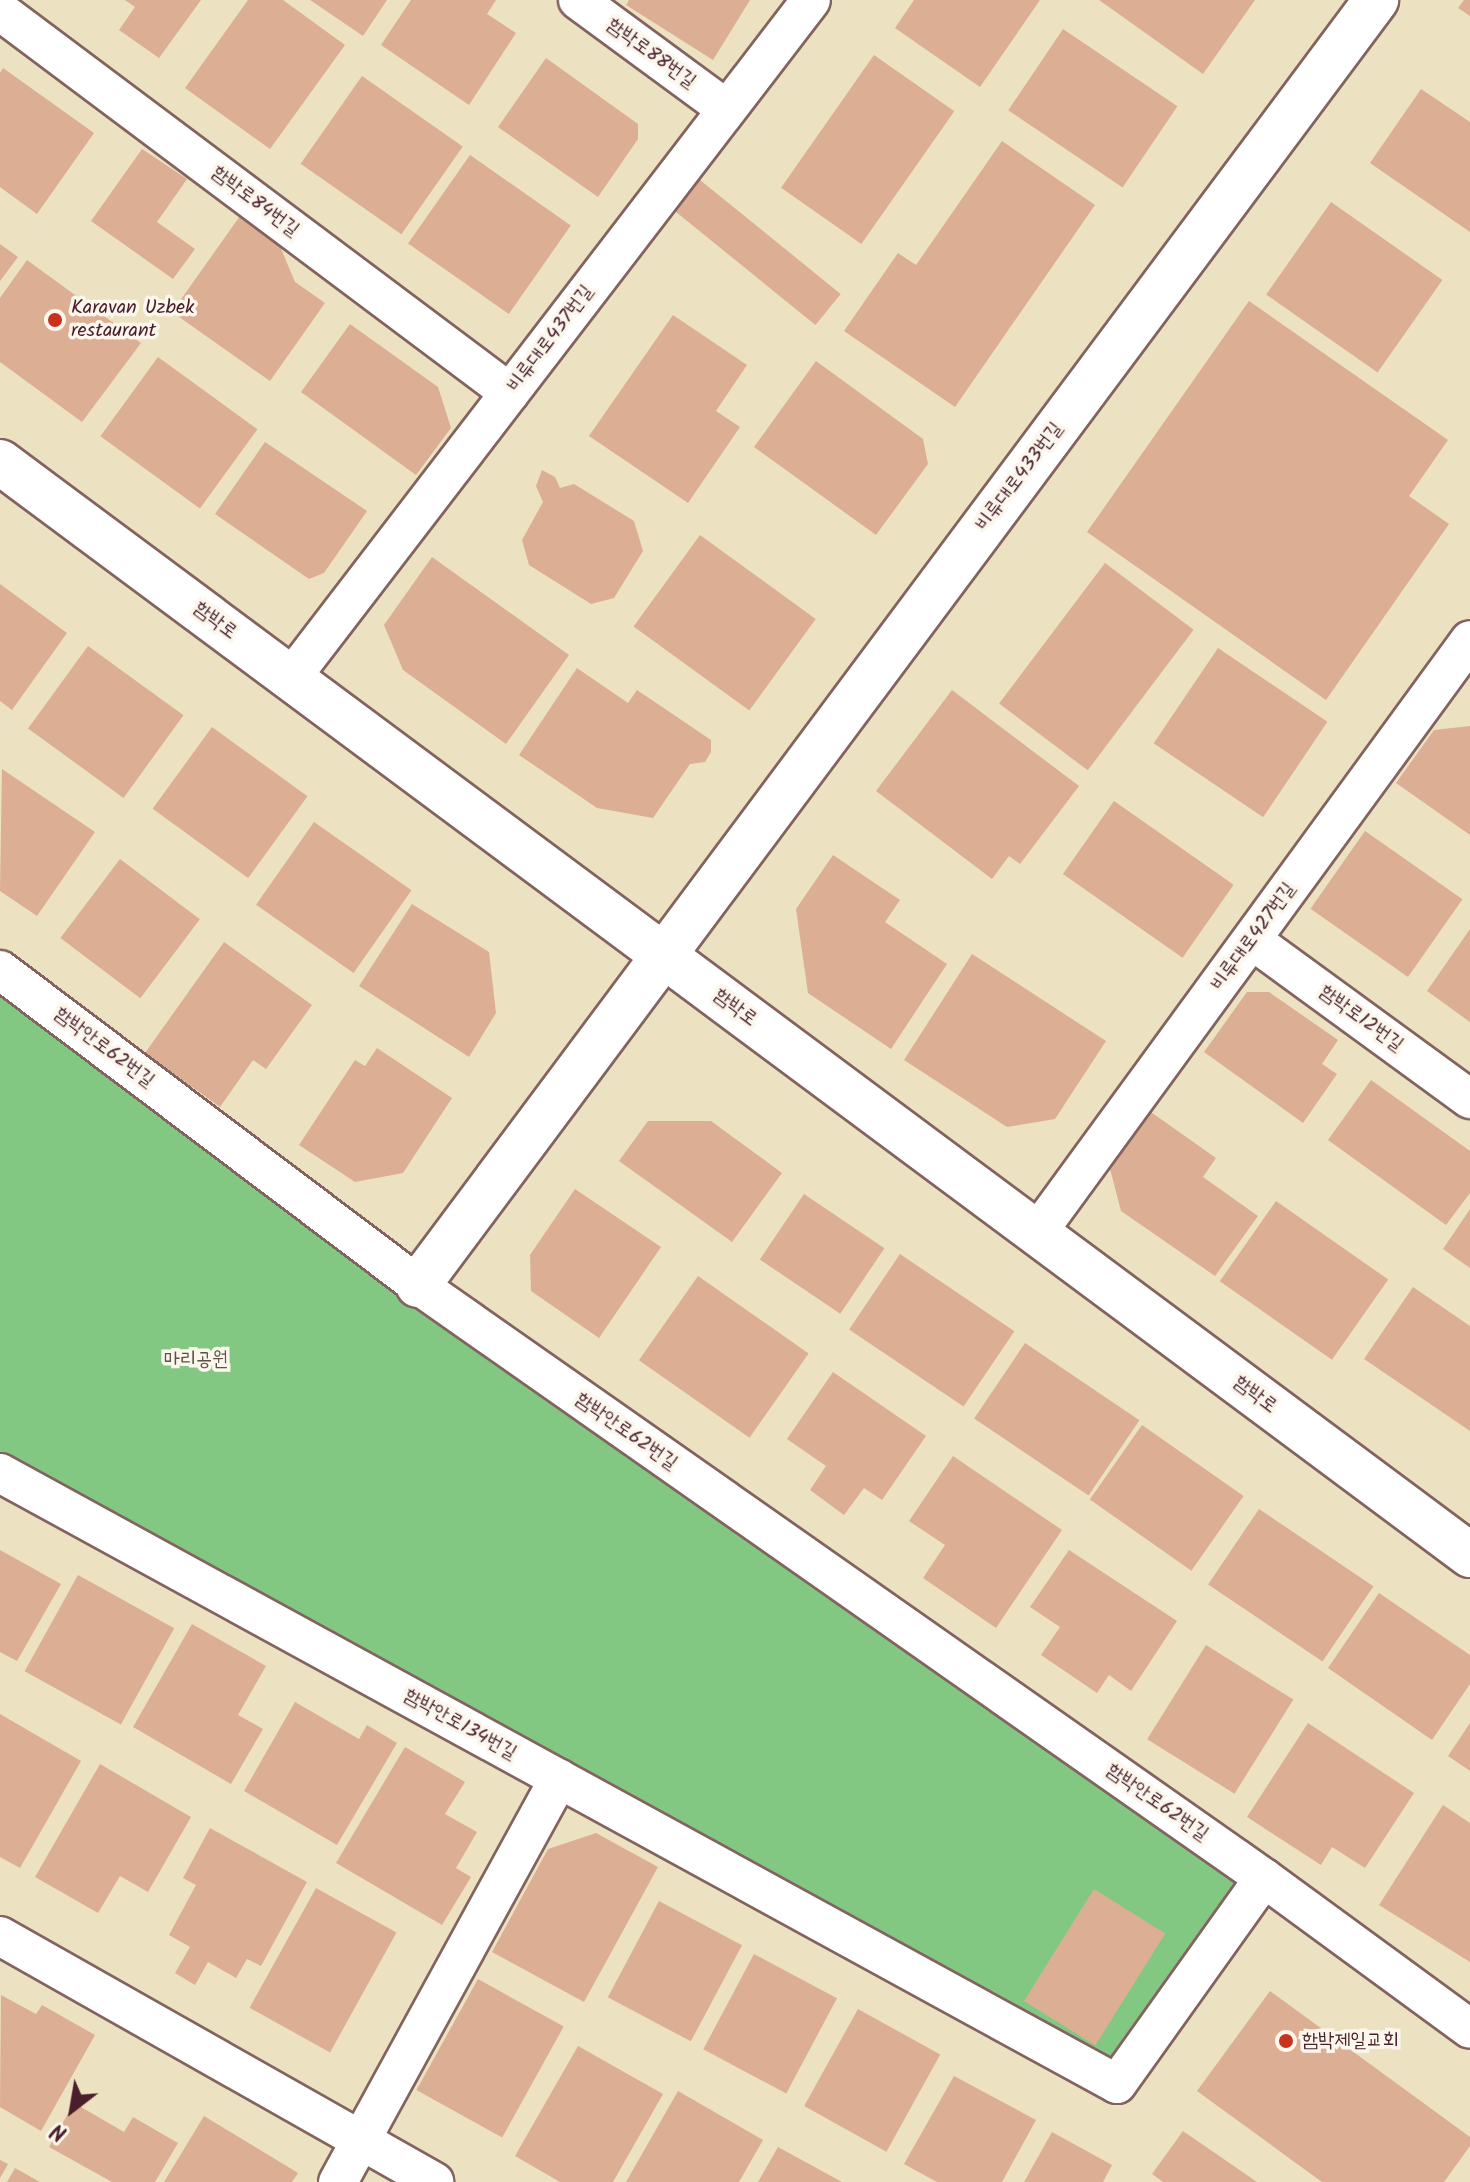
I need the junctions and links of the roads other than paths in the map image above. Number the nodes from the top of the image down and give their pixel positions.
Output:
1 (578, 0) edge
2 (811, 0) edge
3 (1376, 0) edge
4 (0, 11) edge
5 (725, 108) junction
6 (510, 393) junction
7 (0, 462) edge
8 (1465, 659) edge
9 (291, 678) junction
10 (1252, 940) junction
11 (664, 955) junction
12 (0, 970) edge
13 (1470, 1099) edge
14 (1037, 1233) junction
15 (418, 1285) junction
16 (0, 1473) edge
17 (1470, 1555) edge
18 (559, 1779) junction
19 (1264, 1878) junction
20 (0, 1936) edge
21 (1470, 2029) edge
22 (361, 2140) junction
23 (338, 2182) edge
24 (434, 2182) edge

1 - 5 lane, 함박로88번길
2 - 5 lane, 비류대로437번길
3 - 11 street, 비류대로433번길
4 - 6 lane, 함박로84번길
5 - 6 lane, 비류대로437번길
6 - 9 lane, 비류대로437번길
7 - 9 street, 함박로
8 - 10 lane, 비류대로427번길
9 - 11 street, 함박로
10 - 13 lane, 함박로12번길
10 - 14 lane, 비류대로427번길
11 - 14 street, 함박로
11 - 15 street, 비류대로433번길
12 - 15 lane, 함박안로62번길
14 - 17 street, 함박로
15 - 19 lane, 함박안로62번길
16 - 18 lane, 함박안로134번길
18 - 19 lane
18 - 22 lane
19 - 21 lane, 함박안로62번길
20 - 22 lane
22 - 23 lane
22 - 24 lane

